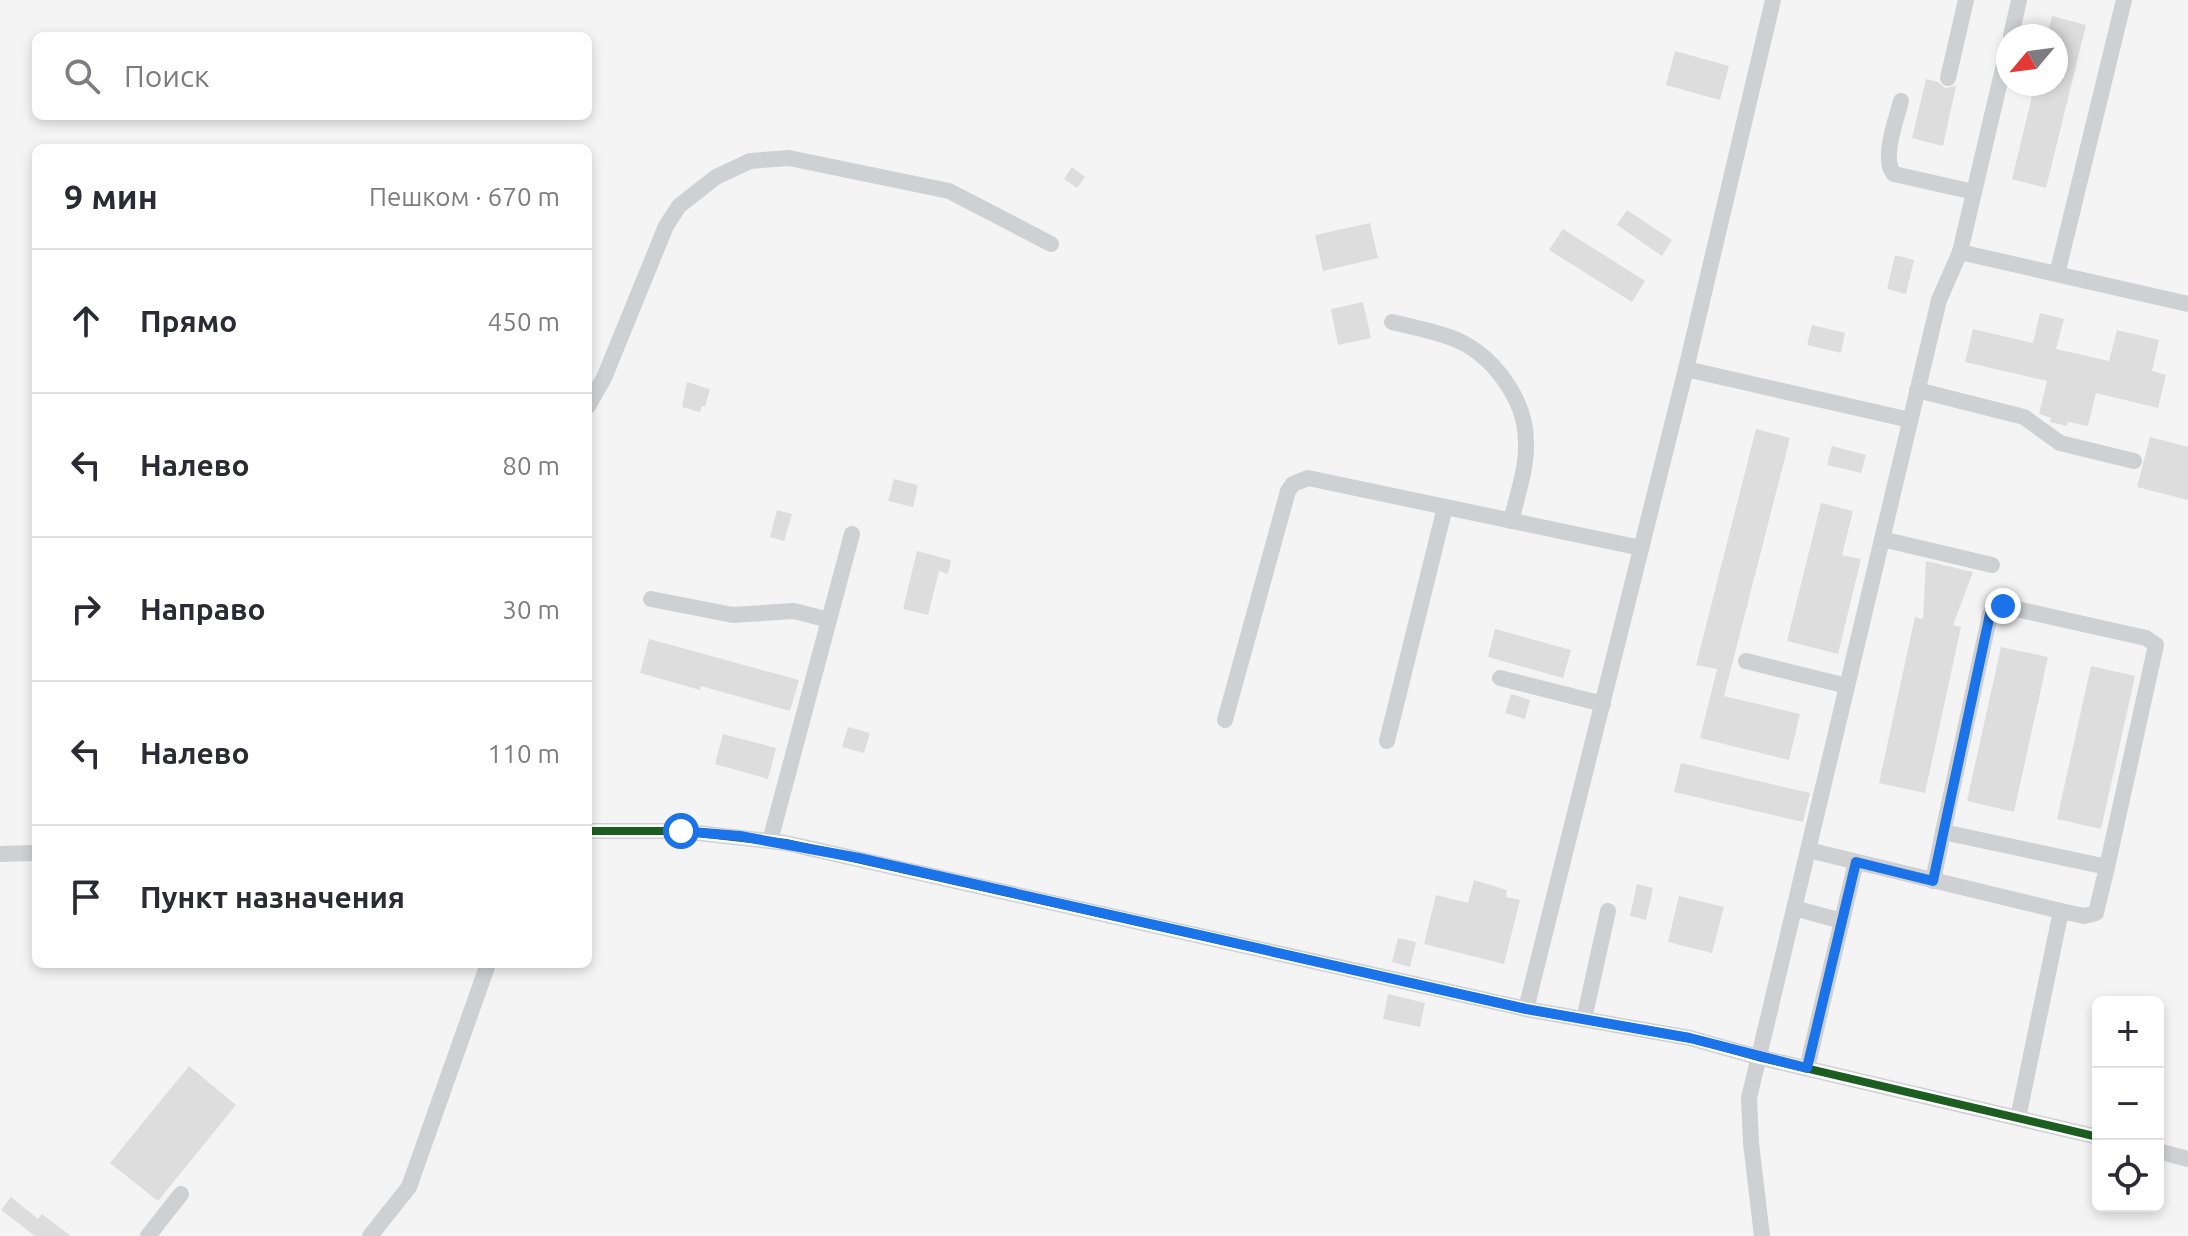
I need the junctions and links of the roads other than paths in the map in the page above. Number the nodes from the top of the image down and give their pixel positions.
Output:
1 (1773, 0) edge
2 (1966, 0) edge
3 (2019, 0) edge
4 (2124, 0) edge
5 (2014, 24) edge
6 (1948, 78) dead end
7 (1997, 96) edge
8 (1901, 101) dead end
9 (1974, 192) junction
10 (1051, 244) dead end
11 (1960, 252) junction
12 (2057, 274) junction
13 (2188, 304) edge
14 (1392, 322) dead end
15 (1686, 369) junction
16 (1917, 390) junction
17 (592, 399) edge
18 (1910, 420) junction
19 (2134, 461) dead end
20 (1445, 507) junction
21 (1511, 521) junction
22 (852, 534) dead end
23 (1882, 539) junction
24 (1641, 548) junction
25 (1992, 565) dead end
26 (651, 599) dead end
27 (829, 620) junction
28 (1746, 661) dead end
29 (1500, 678) dead end
30 (1847, 686) junction
31 (1603, 704) junction
32 (1225, 720) dead end
33 (1387, 741) dead end
34 (592, 831) edge
35 (1943, 832) junction
36 (770, 841) junction
37 (1808, 850) junction
38 (32, 853) edge
39 (0, 854) edge
40 (1856, 862) junction
41 (2107, 867) junction
42 (1933, 881) junction
43 (1794, 908) junction
44 (1608, 911) dead end
45 (2061, 911) junction
46 (1842, 921) junction
47 (487, 968) edge
48 (1526, 1009) junction
49 (1584, 1019) junction
50 (1758, 1057) junction
51 (1807, 1068) junction
52 (2018, 1118) junction
53 (2092, 1136) edge
54 (2164, 1153) edge
55 (2188, 1159) edge
56 (181, 1194) dead end
57 (148, 1236) edge
58 (370, 1236) edge
59 (1762, 1236) edge

1 - 15 street
2 - 6 street
3 - 5 street
4 - 12 street
7 - 9 street
8 - 9 street
9 - 11 street
10 - 17 street
11 - 12 street
11 - 16 street
12 - 13 street
14 - 21 street
15 - 18 street
15 - 24 street
16 - 18 street
16 - 19 street
18 - 23 street
20 - 21 street
20 - 32 street
20 - 33 street
21 - 24 street
22 - 27 street
23 - 25 street
23 - 30 street
24 - 31 street
26 - 27 street
27 - 36 street
28 - 30 street
29 - 31 street
30 - 37 street
31 - 48 street
34 - 36 street
35 - 41 street
35 - 41 street
35 - 42 street
36 - 48 street
37 - 40 street
37 - 43 street
38 - 39 street
40 - 42 street
40 - 46 street
41 - 45 street
42 - 45 street
43 - 46 street
43 - 50 street
44 - 49 street
45 - 52 street
46 - 51 street
47 - 58 street
48 - 49 street
49 - 50 street
50 - 51 street
50 - 59 street
51 - 52 street
52 - 53 street
54 - 55 street
56 - 57 street

